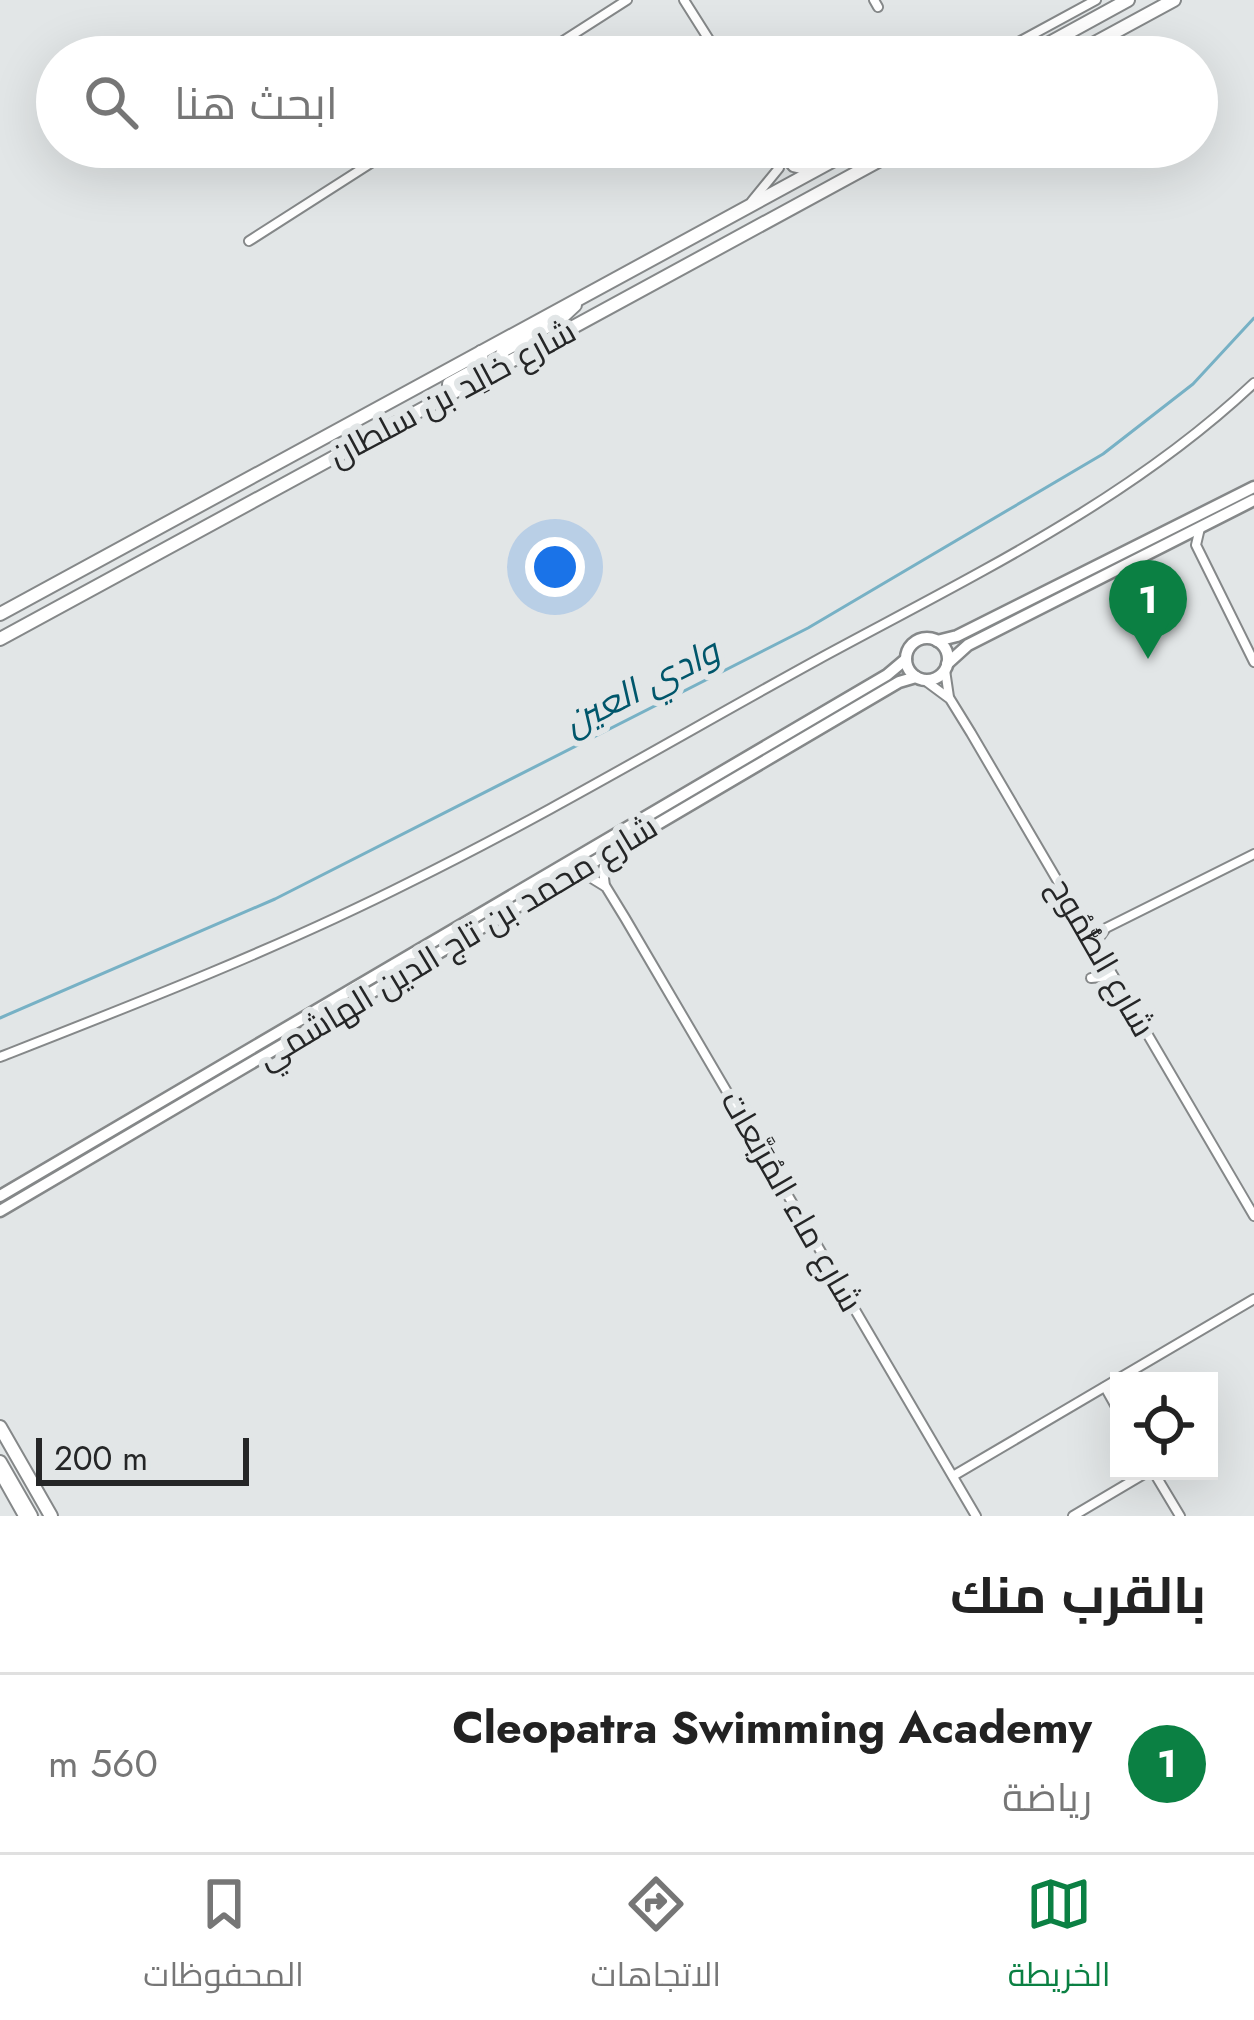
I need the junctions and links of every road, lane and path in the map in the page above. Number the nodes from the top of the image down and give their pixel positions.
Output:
1 (627, 0) edge
2 (684, 0) edge
3 (1062, 0) edge
4 (1096, 0) edge
5 (1128, 0) edge
6 (1174, 0) edge
7 (1070, 14) junction
8 (571, 36) edge
9 (707, 36) edge
10 (1030, 36) edge
11 (1062, 36) edge
12 (1108, 36) edge
13 (364, 168) edge
14 (778, 168) edge
15 (797, 168) edge
16 (820, 168) edge
17 (865, 168) edge
18 (813, 172) junction
19 (744, 209) junction
20 (249, 241) dead end
21 (584, 295) junction
22 (481, 352) junction
23 (504, 364) junction
24 (1254, 383) edge
25 (401, 420) junction
26 (1254, 487) edge
27 (1254, 500) edge
28 (1200, 527) junction
29 (1178, 539) junction
30 (1196, 545) junction
31 (0, 614) edge
32 (0, 639) edge
33 (937, 640) junction
34 (906, 658) junction
35 (1254, 662) edge
36 (946, 667) junction
37 (920, 678) junction
38 (950, 699) junction
39 (607, 853) junction
40 (1254, 854) edge
41 (578, 871) junction
42 (606, 887) junction
43 (1082, 925) junction
44 (1106, 928) junction
45 (1094, 945) junction
46 (1113, 976) junction
47 (1091, 978) dead end
48 (0, 1057) edge
49 (103, 1136) junction
50 (71, 1170) junction
51 (0, 1196) edge
52 (0, 1211) edge
53 (1254, 1216) edge
54 (1254, 1299) edge
55 (1105, 1387) junction
56 (1110, 1396) edge
57 (0, 1427) edge
58 (0, 1462) edge
59 (0, 1475) edge
60 (953, 1476) junction
61 (1135, 1480) edge
62 (1157, 1480) edge
63 (27, 1516) edge
64 (51, 1516) edge
65 (976, 1516) edge
66 (1072, 1516) edge
67 (1180, 1516) edge

1 - 8 street
2 - 9 street
3 - 7 street
4 - 7 street
5 - 11 main road
6 - 12 main road
7 - 10 street
13 - 20 street
14 - 19 street
15 - 18 street
16 - 18 main road, شارع خالِد بن سلطان
17 - 23 main road, شارع خالِد بن سلطان
18 - 19 main road, شارع خالِد بن سلطان
19 - 21 main road, شارع خالِد بن سلطان
21 - 22 main road, شارع خالِد بن سلطان
21 - 23 main road
22 - 25 main road
22 - 31 main road, شارع خالِد بن سلطان
23 - 25 main road, شارع خالِد بن سلطان
24 - 48 street
25 - 32 main road, شارع خالِد بن سلطان
26 - 33 street
27 - 28 street
28 - 29 street
28 - 30 street
29 - 30 street
29 - 36 street
30 - 35 street
33 - 34 street
33 - 36 street
34 - 37 street
34 - 49 street, شارع محمد بن تاج الدين الهاشمي
36 - 37 street
36 - 38 street, شارع الطُّمُوح
37 - 38 street, شارع الطُّمُوح
37 - 39 street, شارع محمد بن تاج الدين الهاشمي
38 - 43 street, شارع الطُّمُوح
39 - 41 street, شارع محمد بن تاج الدين الهاشمي
39 - 42 street
40 - 44 street
41 - 42 street, شارع ماء المُرَبَّعات
41 - 50 street, شارع محمد بن تاج الدين الهاشمي
42 - 60 street, شارع ماء المُرَبَّعات
43 - 44 street
43 - 45 street, شارع الطُّمُوح
44 - 45 street
45 - 46 street, شارع الطُّمُوح
46 - 47 street
46 - 53 street, شارع الطُّمُوح
49 - 50 street
49 - 51 street, شارع محمد بن تاج الدين الهاشمي
50 - 52 street, شارع محمد بن تاج الدين الهاشمي
54 - 55 street
55 - 56 street
55 - 60 street
57 - 64 main road
58 - 63 main road
59 - 63 street
60 - 65 street, شارع ماء المُرَبَّعات
61 - 66 street
62 - 67 street

